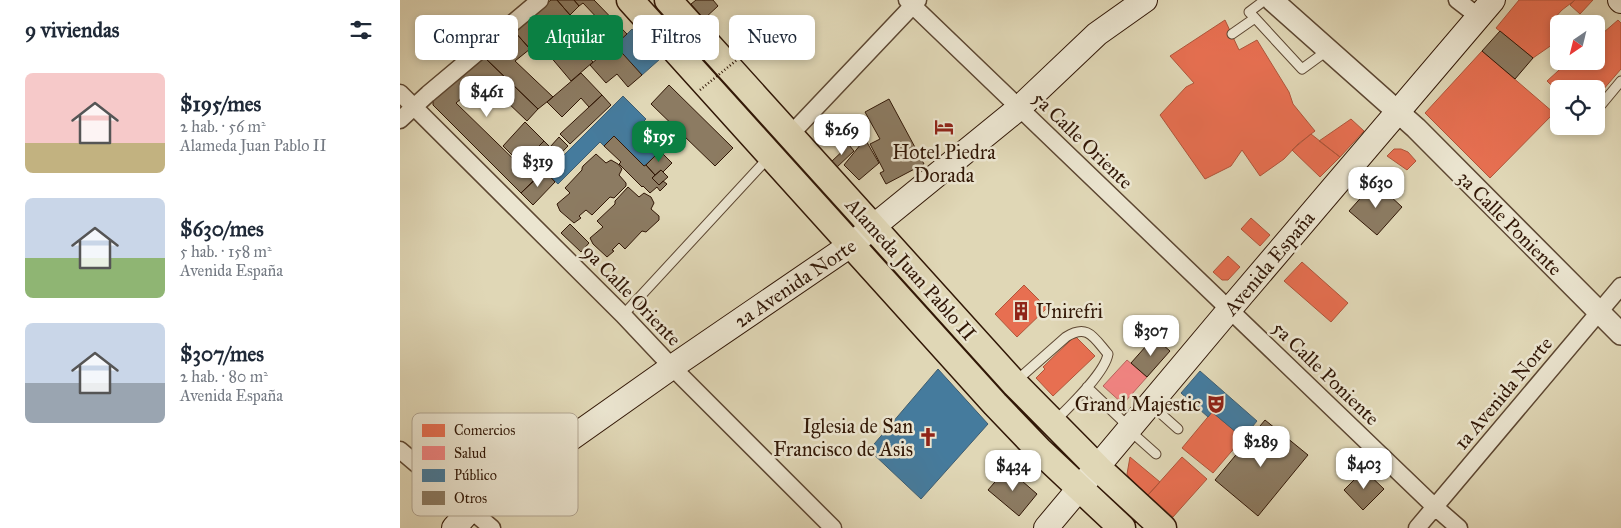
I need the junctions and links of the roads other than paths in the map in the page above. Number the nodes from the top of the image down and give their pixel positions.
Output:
1 (540, 0) edge
2 (630, 0) edge
3 (649, 0) edge
4 (668, 0) edge
5 (1145, 0) edge
6 (1265, 0) edge
7 (1272, 0) edge
8 (1457, 0) edge
9 (912, 2) edge
10 (1486, 9) edge
11 (1255, 18) junction
12 (1232, 34) dead end
13 (1328, 50) junction
14 (1621, 81) edge
15 (400, 93) edge
16 (1605, 100) edge
17 (414, 106) junction
18 (1019, 108) junction
19 (1399, 112) junction
20 (400, 120) edge
21 (790, 135) junction
22 (771, 156) junction
23 (863, 236) junction
24 (1621, 286) edge
25 (1229, 310) junction
26 (1599, 312) junction
27 (623, 315) junction
28 (1621, 334) edge
29 (672, 367) junction
30 (1014, 383) junction
31 (1087, 387) junction
32 (1150, 404) junction
33 (1053, 423) junction
34 (1129, 429) junction
35 (1178, 429) dead end
36 (578, 433) edge
37 (400, 450) edge
38 (1156, 454) dead end
39 (412, 460) edge
40 (1089, 479) junction
41 (1435, 507) junction
42 (465, 516) edge
43 (479, 516) edge
44 (454, 528) edge
45 (492, 528) edge
46 (833, 528) edge
47 (1046, 528) edge
48 (1122, 528) edge
49 (1143, 528) edge
50 (1163, 528) edge
51 (1417, 528) edge
52 (1459, 528) edge

1 - 17 street
2 - 22 main road, Alameda Juan Pablo II
3 - 23 main road
4 - 21 main road, Alameda Juan Pablo II
5 - 18 main road, 2a Avenida Norte
6 - 11 lane
7 - 13 street, 3a Calle Poniente
8 - 10 street
9 - 18 street, 5a Calle Oriente
9 - 21 street
10 - 19 main road, Avenida España
11 - 12 lane
11 - 13 lane
13 - 19 street, 3a Calle Poniente
14 - 16 lane
15 - 17 street, 9a Calle Oriente
17 - 20 street
17 - 27 street, 9a Calle Oriente
18 - 23 main road, 2a Avenida Norte
18 - 25 street, 5a Calle Oriente
19 - 25 main road, Avenida España
19 - 26 street, 3a Calle Poniente
21 - 23 main road, Alameda Juan Pablo II
22 - 23 main road, Alameda Juan Pablo II
22 - 27 lane
23 - 29 main road, 2a Avenida Norte
23 - 30 main road, Alameda Juan Pablo II
23 - 40 main road
24 - 26 street, 1a Avenida Norte
25 - 32 main road, Avenida España
25 - 41 street, 5a Calle Poniente
26 - 28 street, 3a Calle Poniente
26 - 41 street, 1a Avenida Norte
27 - 29 street, 9a Calle Oriente
29 - 36 main road, 2a Avenida Norte
29 - 46 street, 9a Calle Oriente
30 - 31 lane
30 - 33 main road, Alameda Juan Pablo II
31 - 33 lane
31 - 34 lane
32 - 34 main road, Avenida España
32 - 35 lane
33 - 40 main road, Alameda Juan Pablo II
34 - 38 lane
34 - 40 main road, Avenida España
37 - 39 street
40 - 47 main road, Avenida España
40 - 48 main road, Alameda Juan Pablo II
40 - 49 main road
40 - 50 main road, Alameda Juan Pablo II
41 - 51 street, 1a Avenida Norte
41 - 52 street, 5a Calle Poniente
42 - 44 main road, 2a Avenida Norte
43 - 45 street

